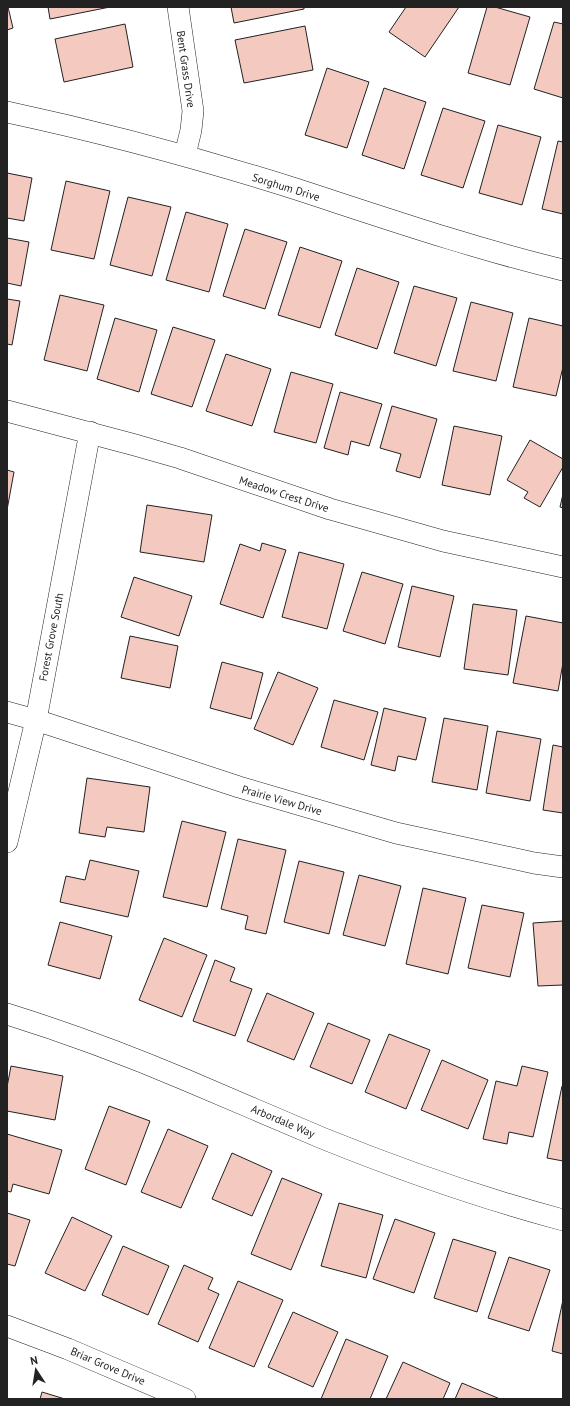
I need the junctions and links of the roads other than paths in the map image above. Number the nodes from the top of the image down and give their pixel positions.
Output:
1 (178, 7) edge
2 (7, 112) edge
3 (185, 156) junction
4 (563, 270) edge
5 (7, 411) edge
6 (90, 432) junction
7 (563, 567) edge
8 (7, 712) edge
9 (36, 720) junction
10 (7, 842) edge
11 (563, 867) edge
12 (7, 1014) edge
13 (563, 1220) edge
14 (7, 1326) edge
15 (185, 1399) edge

1 - 3 street, Bent Grass Drive
2 - 3 street, Sorghum Drive
3 - 4 street, Sorghum Drive
5 - 6 street, Meadow Crest Drive
6 - 7 street, Meadow Crest Drive
6 - 9 street, Forest Grove South
8 - 9 street, Prairie View Drive
9 - 10 street, Forest Grove South
9 - 11 street, Prairie View Drive
12 - 13 street, Arbordale Way
14 - 15 street, Briar Grove Drive

